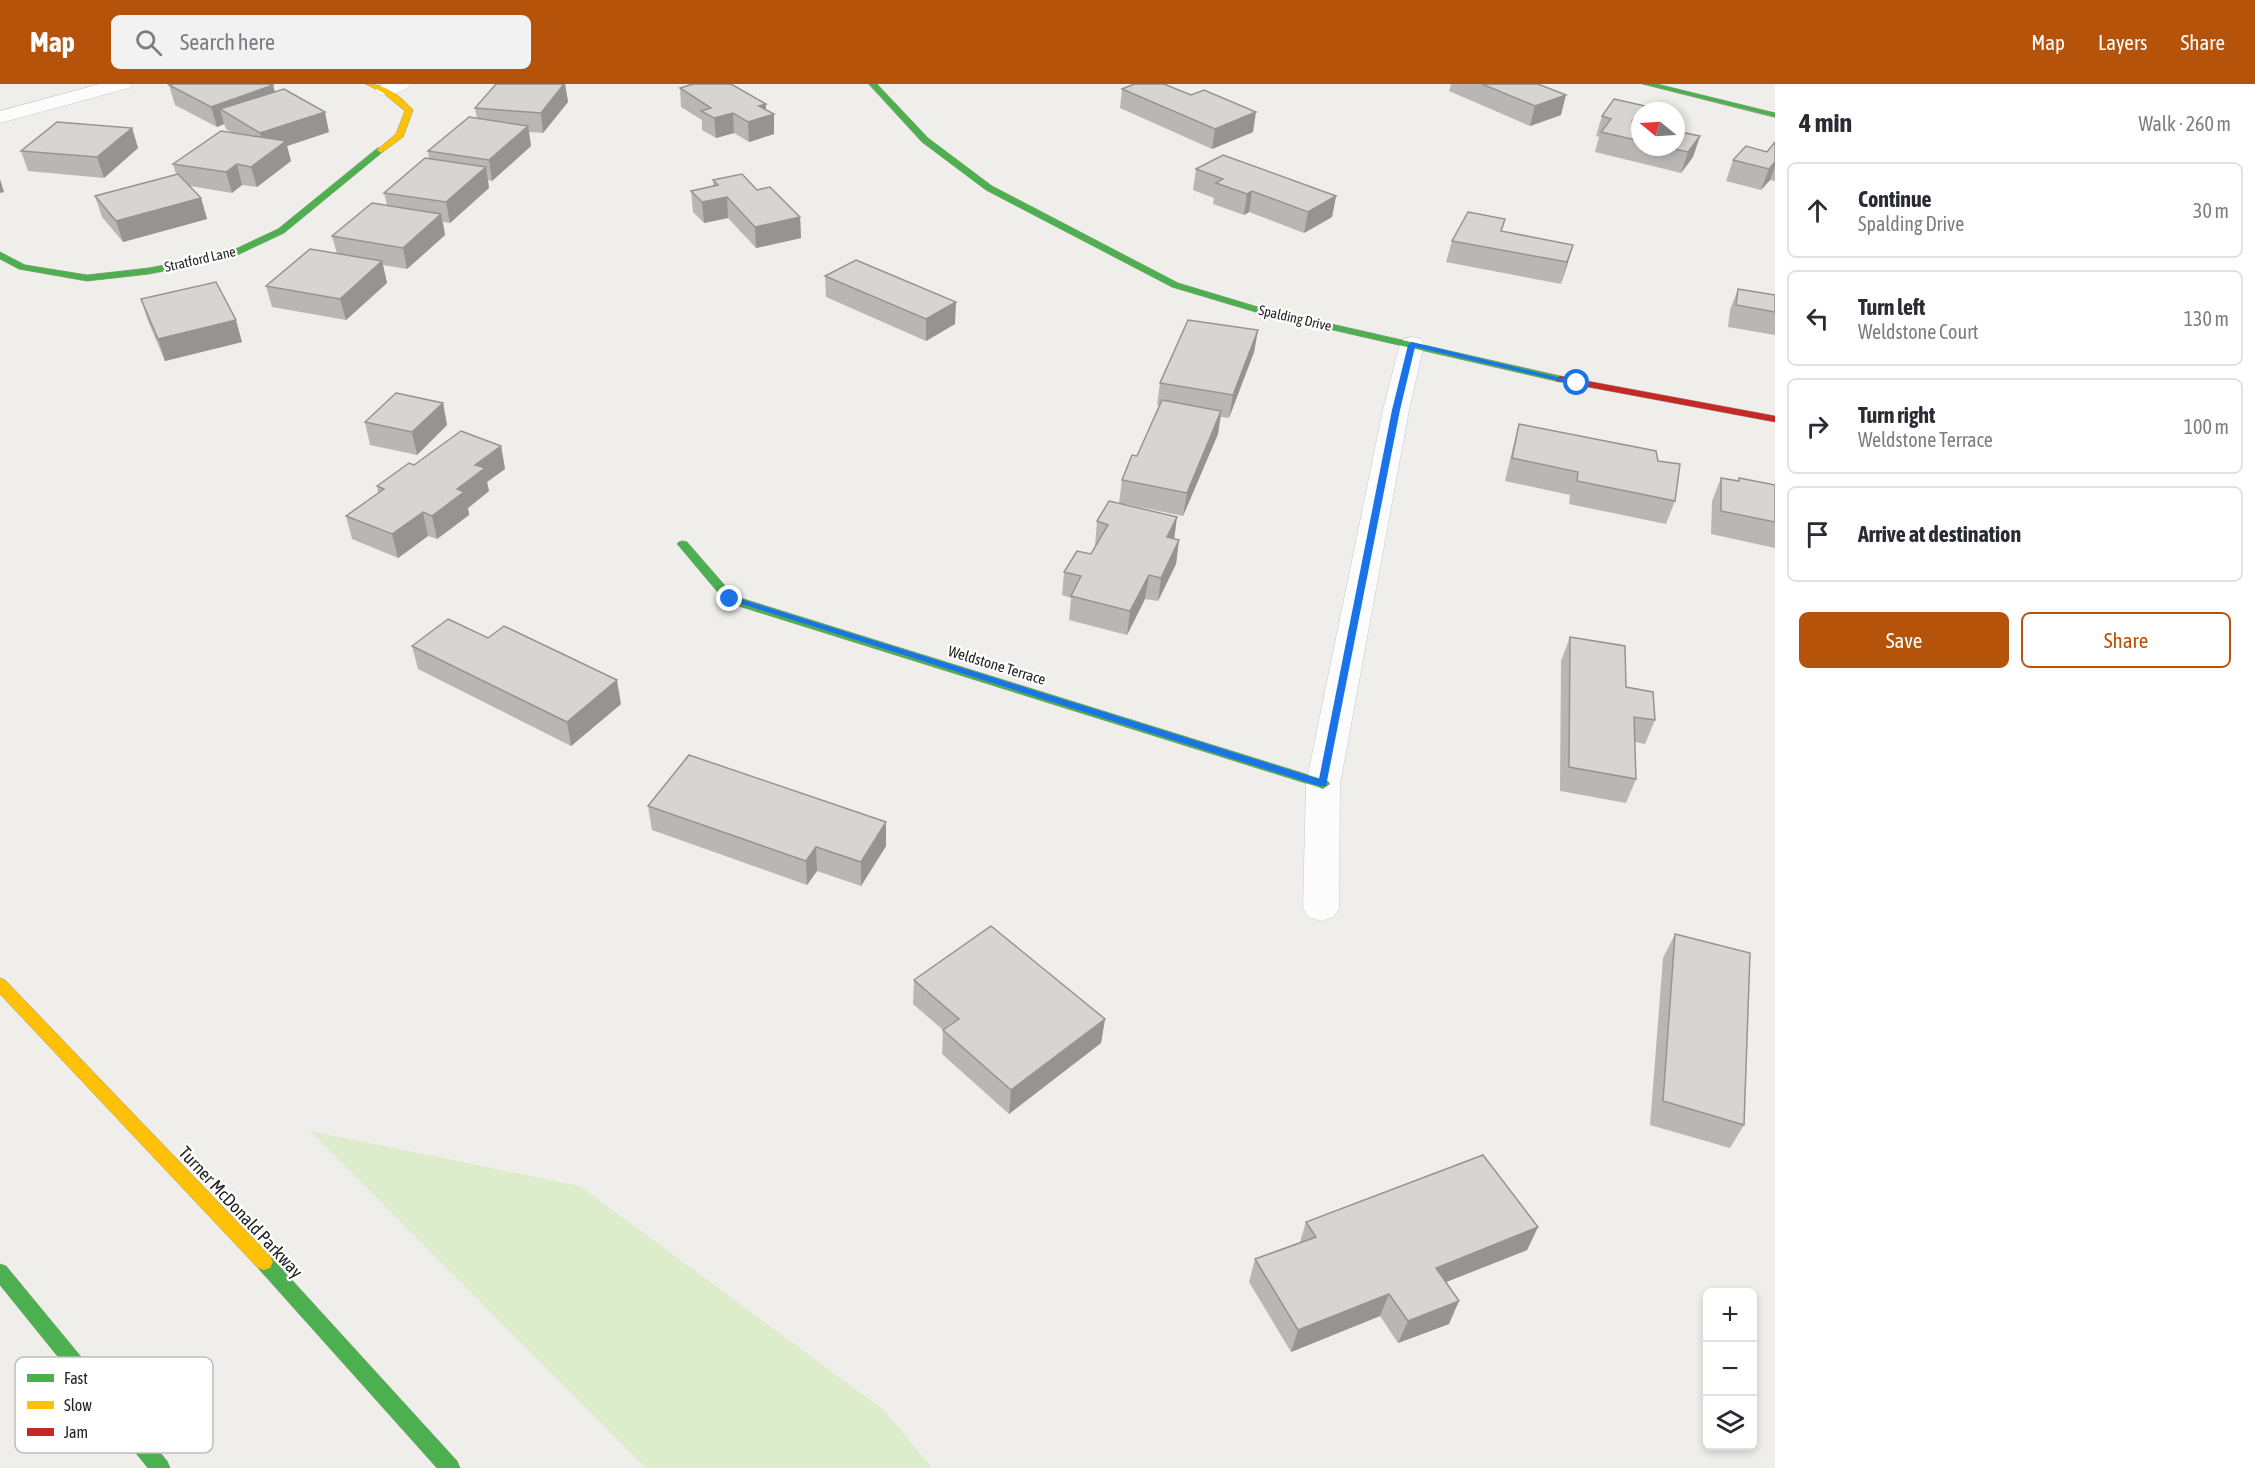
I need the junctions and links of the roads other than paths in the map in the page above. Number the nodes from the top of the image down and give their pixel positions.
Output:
1 (122, 84) edge
2 (873, 84) edge
3 (1647, 84) edge
4 (385, 86) edge
5 (1775, 115) edge
6 (0, 117) edge
7 (0, 255) edge
8 (1412, 345) junction
9 (1775, 419) edge
10 (683, 544) dead end
11 (1323, 784) junction
12 (1321, 908) dead end
13 (0, 984) edge
14 (0, 1272) edge
15 (69, 1357) edge
16 (148, 1453) edge
17 (160, 1468) edge
18 (450, 1468) edge

1 - 6 street
2 - 8 main road, Spalding Drive
3 - 5 main road
4 - 7 main road, Stratford Lane
8 - 9 main road, Spalding Drive
8 - 11 street
10 - 11 main road, Weldstone Terrace
11 - 12 street
13 - 18 main road, Turner McDonald Parkway
14 - 15 main road
16 - 17 main road

